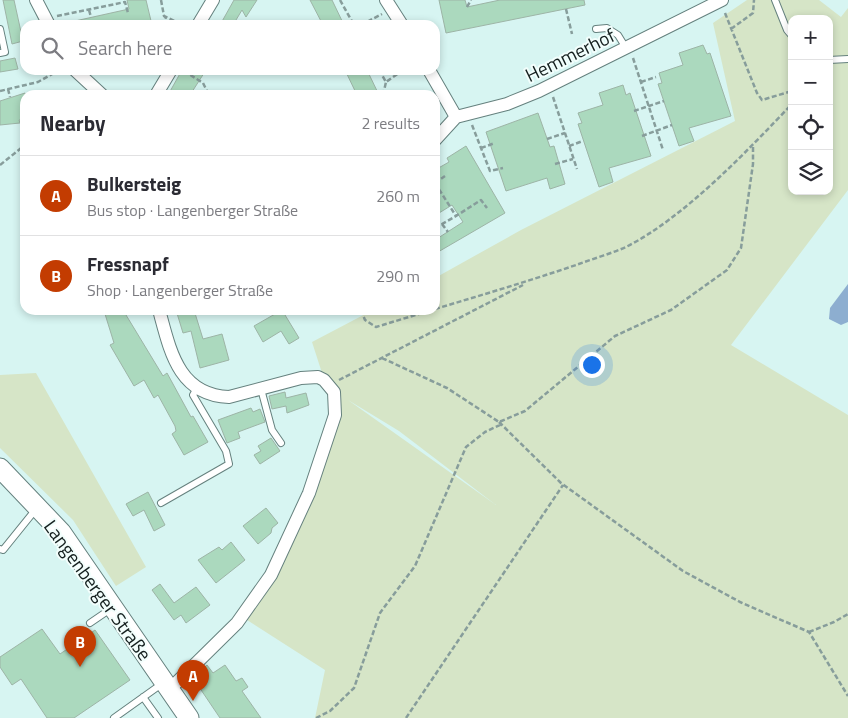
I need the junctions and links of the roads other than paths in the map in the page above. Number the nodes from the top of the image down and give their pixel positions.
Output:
1 (36, 0) edge
2 (213, 0) edge
3 (775, 0) edge
4 (721, 1) edge
5 (389, 4) edge
6 (46, 20) edge
7 (201, 20) edge
8 (399, 20) edge
9 (0, 29) edge
10 (596, 29) dead end
11 (788, 32) edge
12 (628, 48) junction
13 (0, 53) edge
14 (833, 60) edge
15 (848, 60) edge
16 (80, 75) edge
17 (168, 75) edge
18 (433, 75) edge
19 (97, 90) edge
20 (159, 90) edge
21 (462, 116) junction
22 (440, 136) edge
23 (161, 315) edge
24 (197, 388) junction
25 (261, 389) junction
26 (281, 443) dead end
27 (0, 468) edge
28 (160, 503) dead end
29 (37, 507) junction
30 (0, 549) edge
31 (113, 608) junction
32 (90, 623) dead end
33 (166, 686) junction
34 (143, 697) junction
35 (114, 718) edge
36 (158, 718) edge
37 (189, 718) edge

1 - 6 street
2 - 7 street
3 - 11 lane
4 - 12 street, Hemmerhof
5 - 8 street
9 - 13 lane
10 - 12 lane
12 - 21 street, Hemmerhof
14 - 15 lane
16 - 19 street
17 - 20 street
18 - 21 street
21 - 22 street
23 - 24 street
24 - 25 street
24 - 28 lane
25 - 26 lane
25 - 33 street
27 - 29 main road, Langenberger Straße
29 - 30 lane
29 - 31 main road, Langenberger Straße
31 - 32 lane
31 - 33 main road, Langenberger Straße
33 - 34 lane
33 - 37 main road, Langenberger Straße
34 - 35 lane
34 - 36 lane

